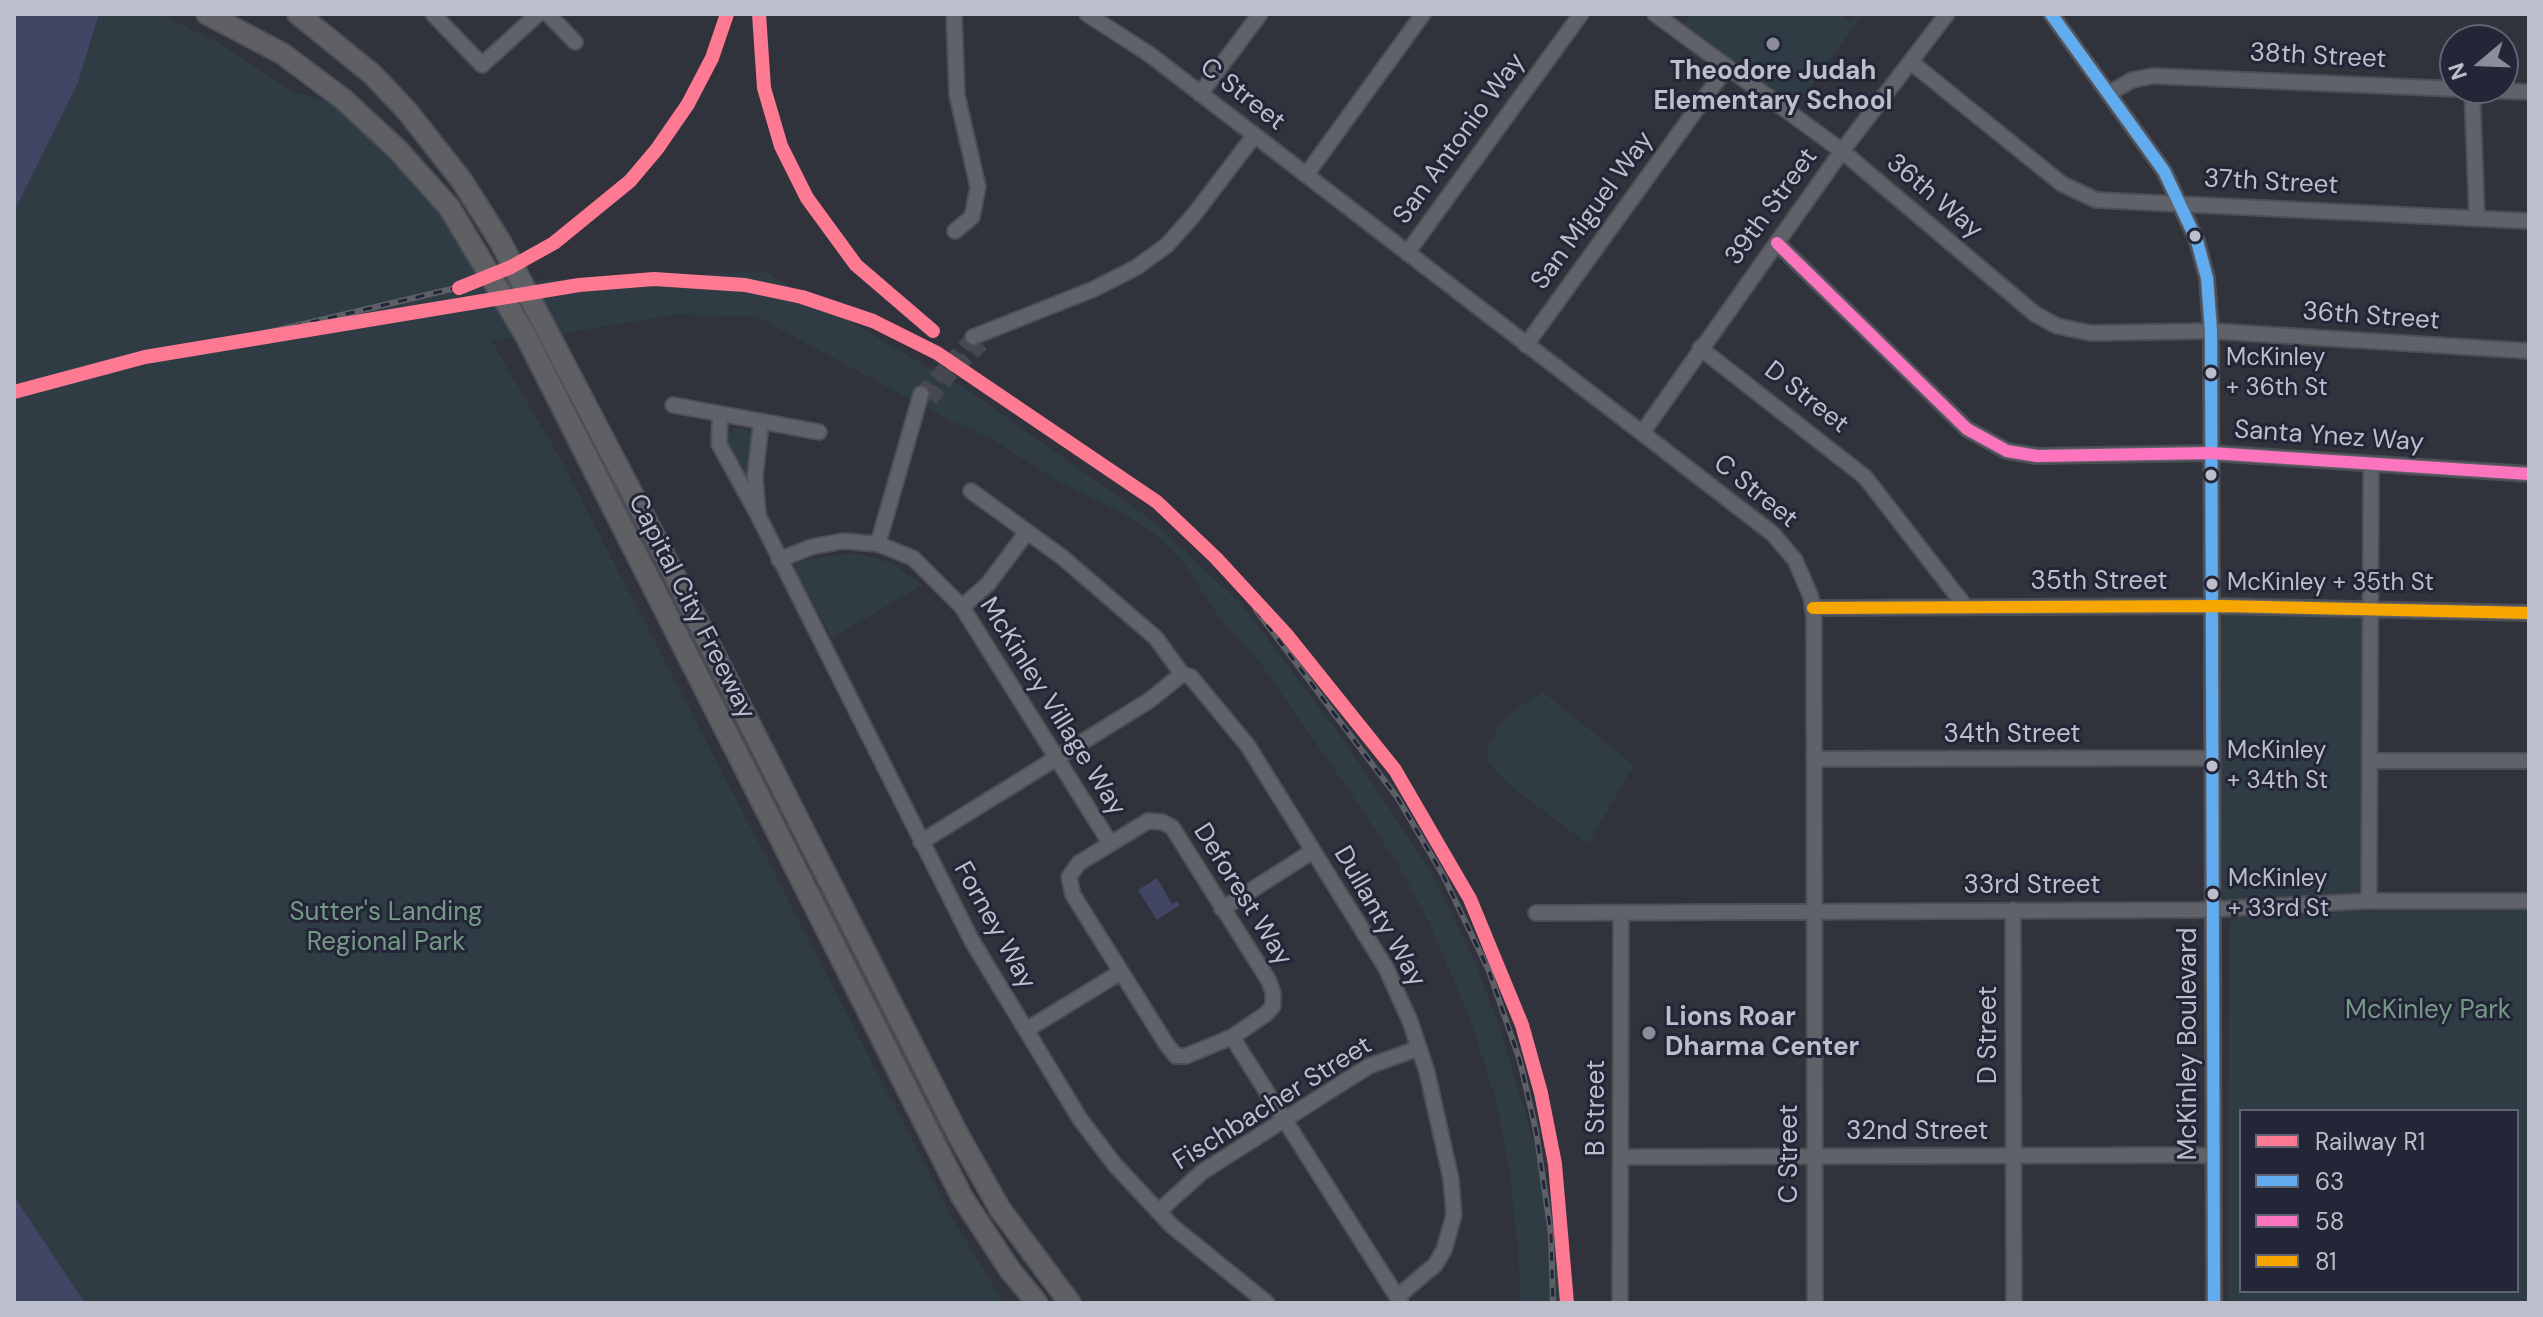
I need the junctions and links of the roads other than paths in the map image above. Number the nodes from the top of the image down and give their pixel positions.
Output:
1 (207, 14) edge
2 (298, 14) edge
3 (433, 14) edge
4 (538, 14) edge
5 (548, 14) edge
6 (954, 14) edge
7 (1260, 14) edge
8 (1423, 14) edge
9 (1581, 14) edge
10 (1655, 14) edge
11 (1947, 14) edge
12 (2051, 14) edge
13 (1097, 16) edge
14 (575, 42) dead end
15 (1912, 63) junction
16 (1727, 67) junction
17 (2439, 88) edge
18 (1200, 94) junction
19 (2108, 94) junction
20 (2473, 104) edge
21 (1254, 136) junction
22 (1842, 151) junction
23 (1306, 175) junction
24 (2180, 202) junction
25 (2477, 218) junction
26 (2529, 221) edge
27 (955, 231) dead end
28 (1777, 243) junction
29 (1407, 253) junction
30 (2211, 331) junction
31 (978, 341) tunnel mouth
32 (1526, 345) junction
33 (1700, 348) junction
34 (2529, 351) edge
35 (926, 397) tunnel mouth
36 (673, 405) dead end
37 (720, 416) junction
38 (761, 423) junction
39 (819, 432) dead end
40 (1642, 433) junction
41 (2211, 453) junction
42 (2371, 465) junction
43 (2529, 474) edge
44 (971, 491) dead end
45 (758, 515) junction
46 (1027, 532) junction
47 (878, 544) junction
48 (779, 560) junction
49 (1965, 606) junction
50 (2210, 606) junction
51 (962, 607) junction
52 (2371, 607) junction
53 (1813, 608) junction
54 (2529, 613) edge
55 (1182, 674) junction
56 (2211, 758) junction
57 (1058, 759) junction
58 (1814, 759) junction
59 (2370, 761) junction
60 (2529, 761) edge
61 (921, 842) junction
62 (1110, 843) junction
63 (1313, 851) junction
64 (2369, 901) junction
65 (2529, 901) edge
66 (1222, 909) junction
67 (2013, 910) junction
68 (2212, 910) junction
69 (1813, 912) junction
70 (1536, 913) dead end
71 (1621, 913) junction
72 (1121, 972) junction
73 (1026, 1030) junction
74 (1232, 1037) junction
75 (1419, 1048) junction
76 (1285, 1121) junction
77 (2214, 1155) junction
78 (1814, 1156) junction
79 (2014, 1156) junction
80 (1621, 1157) junction
81 (1159, 1211) junction
82 (1399, 1300) edge
83 (1037, 1303) edge
84 (1070, 1303) edge
85 (1267, 1303) edge
86 (1620, 1303) edge
87 (1815, 1303) edge
88 (2014, 1303) edge
89 (2214, 1303) edge

1 - 83 highway, Capital City Freeway
2 - 84 highway, Capital City Freeway
3 - 4 street
5 - 14 street
6 - 27 street
7 - 18 street
8 - 23 street
9 - 29 street, San Antonio Way
10 - 16 street, 36th Way
11 - 15 street, 39th Street
12 - 19 street, McKinley Boulevard
13 - 18 street, C Street
15 - 22 street, 39th Street
15 - 24 street, 37th Street
16 - 22 street, 36th Way
16 - 32 street, San Miguel Way
17 - 19 street, 38th Street
18 - 21 street, C Street
19 - 24 street, McKinley Boulevard
20 - 25 street
21 - 23 street, C Street
21 - 31 street
22 - 28 street, 39th Street
22 - 30 street, 36th Way
23 - 29 street, C Street
24 - 25 street, 37th Street
24 - 30 street, McKinley Boulevard
25 - 26 street, 37th Street
28 - 33 street, 39th Street
28 - 41 street, Santa Ynez Way
29 - 32 street, C Street
30 - 34 street, 36th Street
30 - 41 street, McKinley Boulevard
32 - 40 street, C Street
33 - 40 street, 39th Street
33 - 49 street, D Street
35 - 47 street
36 - 37 street
37 - 38 street
37 - 45 street, Forney Way
38 - 39 street
38 - 45 street, Forney Way
40 - 53 street, C Street
41 - 42 street, Santa Ynez Way
41 - 50 street, McKinley Boulevard
42 - 43 street, Santa Ynez Way
42 - 52 street
44 - 46 street, Dullanty Way
45 - 48 street, Forney Way
46 - 51 street
46 - 55 street, Dullanty Way
47 - 48 street, McKinley Village Way
47 - 51 street, McKinley Village Way
48 - 61 street, Forney Way
49 - 50 street, 35th Street
49 - 53 street, 35th Street
50 - 52 street, 35th Street
50 - 56 street, McKinley Boulevard
51 - 57 street, McKinley Village Way
52 - 54 street, 35th Street
52 - 59 street
53 - 58 street, C Street
55 - 57 street
55 - 63 street, Dullanty Way
56 - 58 street, 34th Street
56 - 68 street, McKinley Boulevard
57 - 61 street
57 - 62 street, McKinley Village Way
58 - 69 street, C Street
59 - 60 street
59 - 64 street
61 - 73 street, Forney Way
62 - 66 street, Deforest Way
62 - 72 street, McKinley Village Way
63 - 66 street
63 - 75 street, Dullanty Way
64 - 65 street, 33rd Street
64 - 68 street, 33rd Street
66 - 74 street, Deforest Way
67 - 68 street, 33rd Street
67 - 69 street, 33rd Street
67 - 79 street, D Street
68 - 77 street, McKinley Boulevard
69 - 71 street, 33rd Street
69 - 78 street, C Street
70 - 71 street, 33rd Street
71 - 80 street, B Street
72 - 73 street
72 - 74 street, McKinley Village Way
73 - 81 street, Forney Way
74 - 76 street
75 - 76 street, Fischbacher Street
75 - 82 street, Dullanty Way
76 - 81 street, Fischbacher Street
76 - 82 street
77 - 79 street, 32nd Street
77 - 89 street, McKinley Boulevard
78 - 79 street, 32nd Street
78 - 80 street, 32nd Street
78 - 87 street, C Street
79 - 88 street, D Street
80 - 86 street, B Street
81 - 85 street, Forney Way

